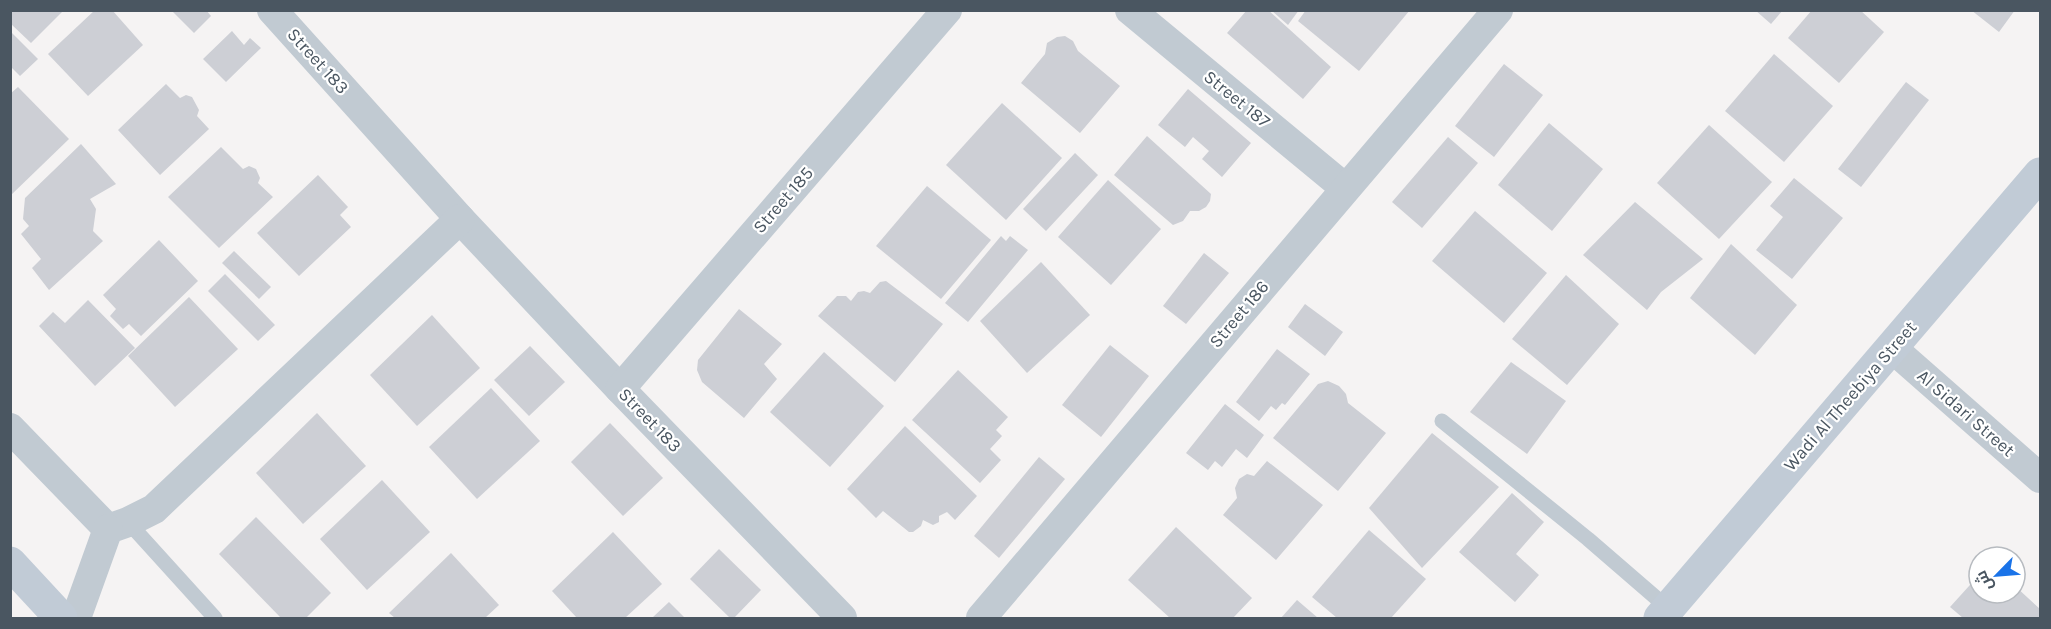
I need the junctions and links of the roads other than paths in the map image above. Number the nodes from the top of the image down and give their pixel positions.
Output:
1 (272, 10) edge
2 (947, 10) edge
3 (1130, 10) edge
4 (1498, 10) edge
5 (2040, 174) edge
6 (1345, 188) junction
7 (460, 219) junction
8 (1892, 348) junction
9 (620, 389) junction
10 (1442, 422) dead end
11 (10, 428) edge
12 (2040, 478) edge
13 (130, 520) junction
14 (10, 562) edge
15 (1665, 614) edge
16 (61, 618) edge
17 (76, 618) edge
18 (214, 618) edge
19 (842, 618) edge
20 (981, 618) edge

1 - 7 street, Street 183
2 - 9 street, Street 185
3 - 6 street, Street 187
4 - 6 street, Street 186
5 - 8 street, Wadi Al Theebiya Street
6 - 20 street, Street 186
7 - 9 street, Street 183
7 - 13 street
8 - 12 street, Al Sidari Street
8 - 15 street, Wadi Al Theebiya Street
9 - 19 street, Street 183
10 - 15 lane
11 - 13 street
13 - 17 street
13 - 18 lane
14 - 16 street

